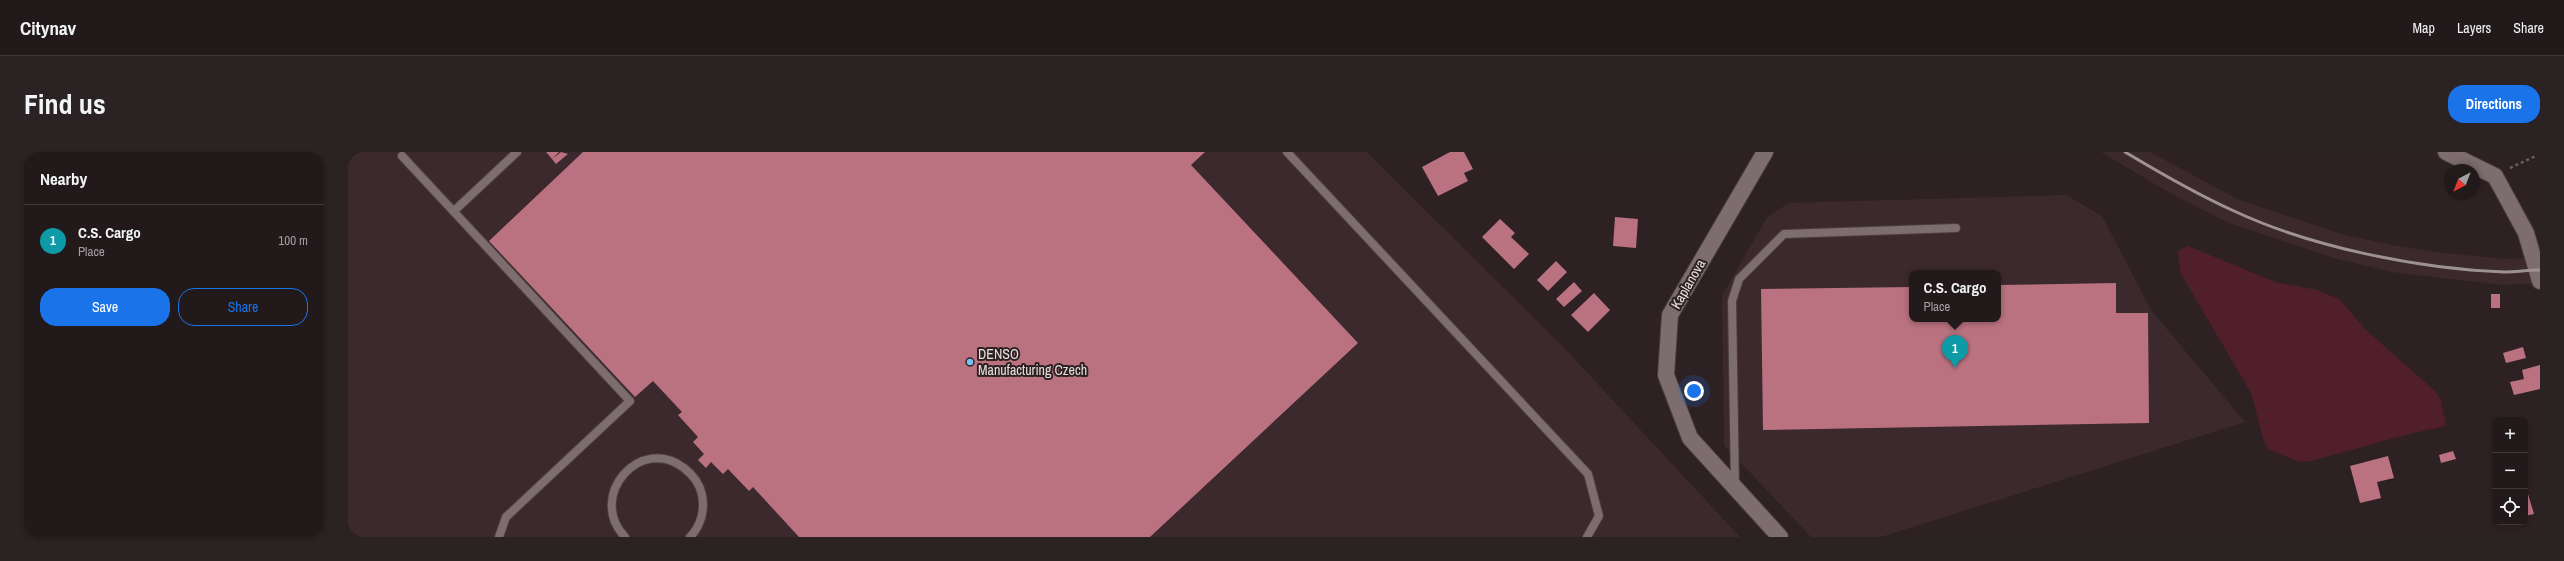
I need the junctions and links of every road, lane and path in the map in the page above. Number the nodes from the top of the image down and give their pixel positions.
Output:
1 (517, 152) edge
2 (1287, 152) edge
3 (1765, 152) edge
4 (2446, 152) edge
5 (2540, 154) edge
6 (402, 156) dead end
7 (2495, 176) junction
8 (454, 211) junction
9 (1956, 228) dead end
10 (2540, 281) edge
11 (1735, 488) junction
12 (499, 537) edge
13 (624, 537) edge
14 (690, 537) edge
15 (1587, 537) edge
16 (1780, 537) edge

1 - 8 lane
2 - 15 lane
3 - 11 street, Kaplanova
4 - 7 street
5 - 7 path
6 - 8 lane
7 - 10 street
8 - 12 lane
9 - 11 lane
11 - 16 street, Kaplanova
13 - 14 lane

